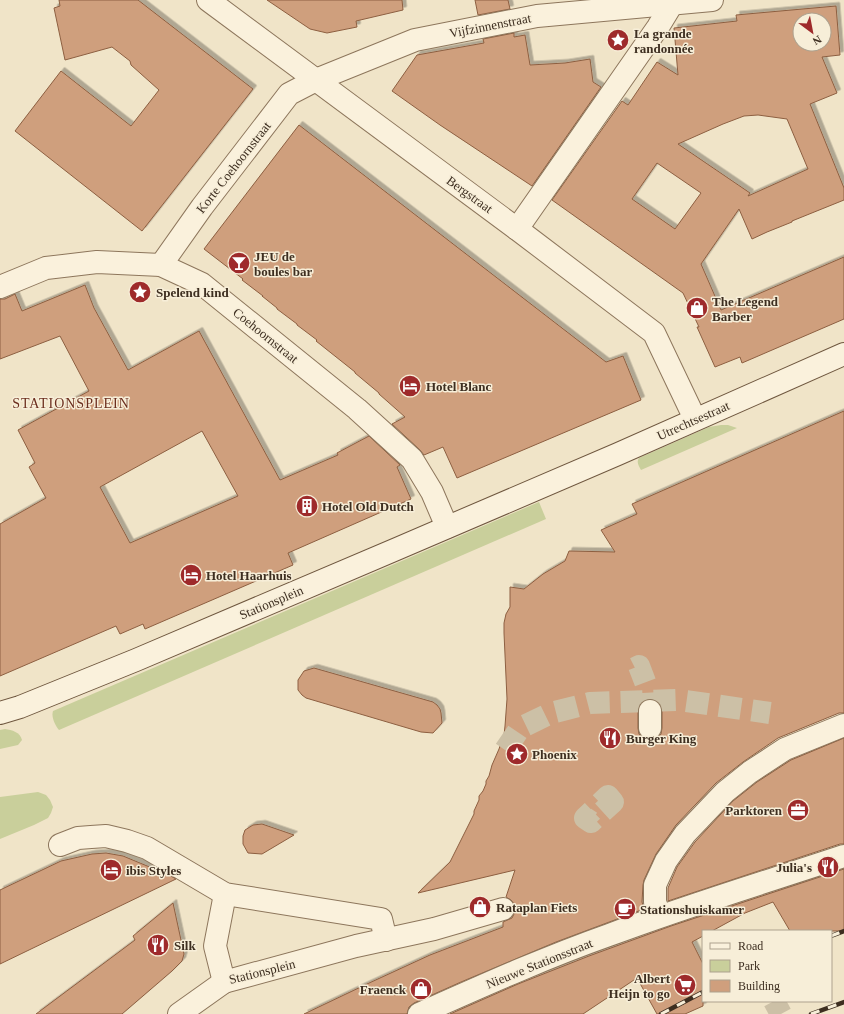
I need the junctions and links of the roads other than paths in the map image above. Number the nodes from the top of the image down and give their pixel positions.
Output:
1 (208, 0) edge
2 (712, 0) edge
3 (672, 4) junction
4 (316, 80) junction
5 (517, 229) junction
6 (161, 265) junction
7 (0, 287) edge
8 (844, 354) edge
9 (695, 419) junction
10 (541, 486) joint
11 (447, 527) junction
12 (0, 713) edge
13 (844, 725) edge
14 (60, 845) dead end
15 (844, 856) edge
16 (225, 894) junction
17 (503, 909) dead end
18 (660, 916) junction
19 (386, 940) junction
20 (224, 982) junction
21 (179, 1014) edge
22 (419, 1014) edge

1 - 4 street, Bergstraat
2 - 3 street, Vijfzinnenstraat
3 - 4 street, Vijfzinnenstraat
3 - 5 street
4 - 5 street, Bergstraat
4 - 6 street, Korte Coehoornstraat
5 - 9 street, Bergstraat
6 - 7 street, Coehoornstraat
6 - 11 street, Coehoornstraat
8 - 9 street, Utrechtsestraat
9 - 10 street, Utrechtsestraat
10 - 11 street, Stationsplein
11 - 12 street, Stationsplein
13 - 18 street
14 - 16 street
15 - 18 street, Nieuwe Stationsstraat
16 - 19 street
16 - 20 street, Stationsplein
17 - 19 street, Stationsplein
18 - 22 street, Nieuwe Stationsstraat
19 - 20 street, Stationsplein
20 - 21 street

